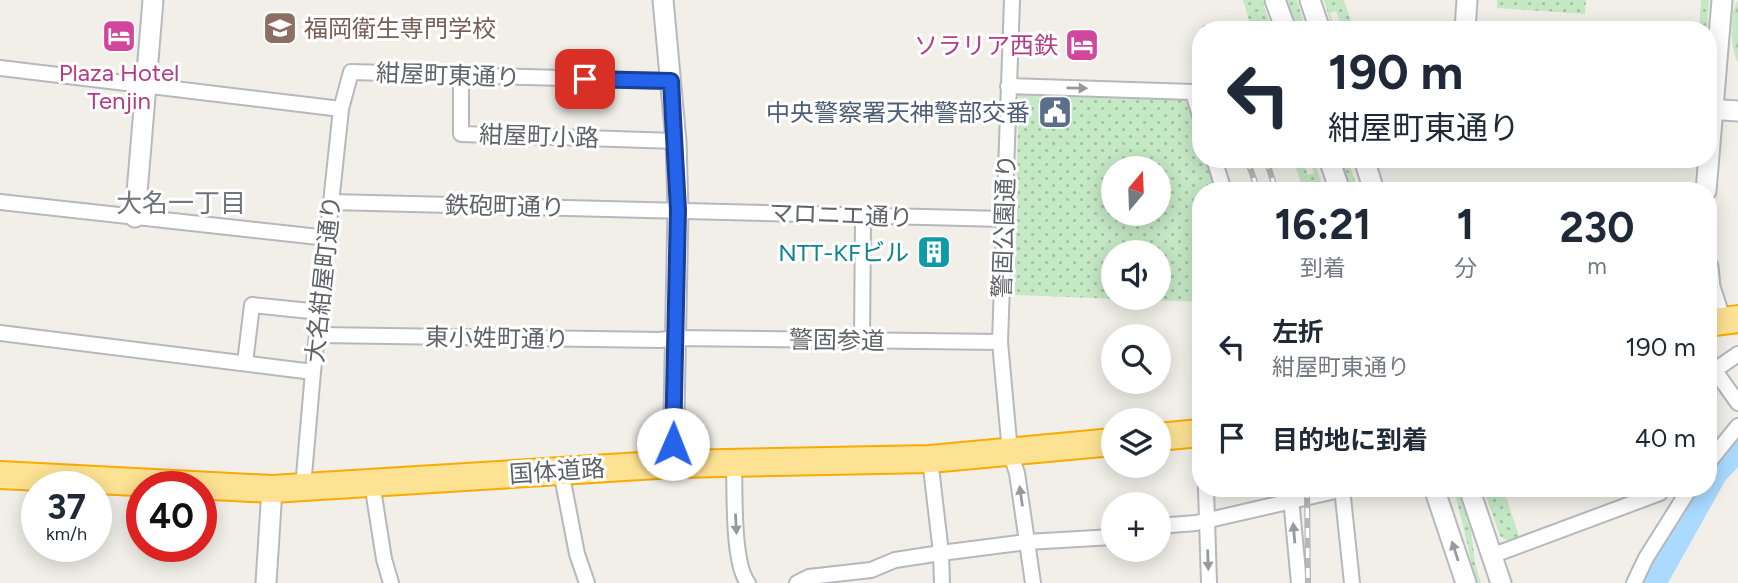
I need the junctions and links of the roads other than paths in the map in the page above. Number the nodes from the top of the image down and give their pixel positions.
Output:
1 (153, 0) edge
2 (663, 0) edge
3 (1012, 0) edge
4 (1275, 0) edge
5 (1310, 0) edge
6 (1467, 0) edge
7 (1722, 0) edge
8 (1283, 21) edge
9 (1317, 21) edge
10 (1466, 21) edge
11 (1717, 50) edge
12 (0, 68) edge
13 (351, 72) joint
14 (461, 75) junction
15 (671, 81) junction
16 (146, 86) junction
17 (1009, 86) junction
18 (1192, 92) edge
19 (341, 109) junction
20 (1717, 109) edge
21 (1738, 111) edge
22 (676, 141) junction
23 (0, 202) edge
24 (332, 202) junction
25 (678, 210) junction
26 (863, 216) junction
27 (135, 217) junction
28 (1004, 219) junction
29 (328, 238) junction
30 (320, 312) junction
31 (0, 333) edge
32 (318, 335) junction
33 (675, 338) junction
34 (862, 341) junction
35 (1000, 342) junction
36 (1738, 354) edge
37 (245, 363) junction
38 (1717, 364) edge
39 (313, 372) junction
40 (1717, 373) edge
41 (1738, 402) edge
42 (1738, 426) edge
43 (1192, 434) edge
44 (1171, 436) edge
45 (1101, 443) edge
46 (1010, 452) junction
47 (1717, 452) edge
48 (930, 459) junction
49 (734, 463) junction
50 (673, 464) junction
51 (561, 471) junction
52 (0, 475) edge
53 (372, 483) junction
54 (303, 487) junction
55 (272, 489) junction
56 (1206, 497) edge
57 (1281, 497) edge
58 (1291, 497) edge
59 (1345, 497) edge
60 (1437, 497) edge
61 (1472, 497) edge
62 (1644, 497) edge
63 (1662, 497) edge
64 (1684, 497) edge
65 (1671, 518) junction
66 (1207, 520) junction
67 (1171, 524) edge
68 (1101, 538) edge
69 (1027, 542) junction
70 (941, 553) junction
71 (1492, 556) junction
72 (266, 583) edge
73 (391, 583) edge
74 (586, 583) edge
75 (748, 583) edge
76 (797, 583) edge
77 (942, 583) edge
78 (1033, 583) edge
79 (1209, 583) edge
80 (1299, 583) edge
81 (1352, 583) edge
82 (1466, 583) edge
83 (1501, 583) edge
84 (1634, 583) edge

1 - 16 street
2 - 15 street
3 - 17 street, 警固公園通り
4 - 8 street
5 - 9 street
6 - 10 street
7 - 11 street
12 - 16 street
13 - 14 street, 紺屋町東通り
13 - 19 street, 大名紺屋町通り
14 - 15 street, 紺屋町東通り
14 - 22 street, 紺屋町小路
15 - 22 street
16 - 19 street
16 - 27 street
17 -> 18 street
17 - 28 street, 警固公園通り
19 - 24 street, 大名紺屋町通り
20 - 21 street
22 - 25 street
23 - 27 street
24 - 25 street, 鉄砲町通り
24 - 29 street, 大名紺屋町通り
25 - 26 street, マロニエ通り
25 - 33 street
26 - 28 street, マロニエ通り
26 - 34 street
27 - 29 street
28 - 35 street, 警固公園通り
29 - 30 street, 大名紺屋町通り
30 - 32 street, 大名紺屋町通り
30 - 37 street
31 - 37 street
32 - 33 street, 東小姓町通り
32 - 39 street, 大名紺屋町通り
33 - 34 street, 警固参道
33 - 50 street
34 - 35 street, 警固参道
35 - 46 street, 警固公園通り
36 - 38 street
37 - 39 street
39 - 54 street, 大名紺屋町通り
40 - 41 street
42 - 47 street
43 - 44 highway
45 - 46 highway, 国体道路
46 - 48 highway, 国体道路
69 -> 46 street, 警固公園通り
48 - 49 highway, 国体道路
48 - 70 street
49 - 50 highway, 国体道路
49 -> 75 street
50 - 51 highway, 国体道路
51 - 53 highway, 国体道路
51 - 74 street
52 - 55 highway, 国体道路
53 - 54 highway, 国体道路
53 - 73 street
54 - 55 highway, 国体道路
55 - 72 street
56 - 66 street
57 - 66 street
80 -> 58 street
59 - 81 street
82 -> 60 street
61 - 71 street
62 - 71 street
63 - 65 street
64 - 65 street
65 - 84 street
66 - 67 street
66 -> 79 street
68 - 69 street
69 - 70 street
69 - 78 street, 警固公園通り
70 - 76 street
70 - 77 street
71 - 83 street

